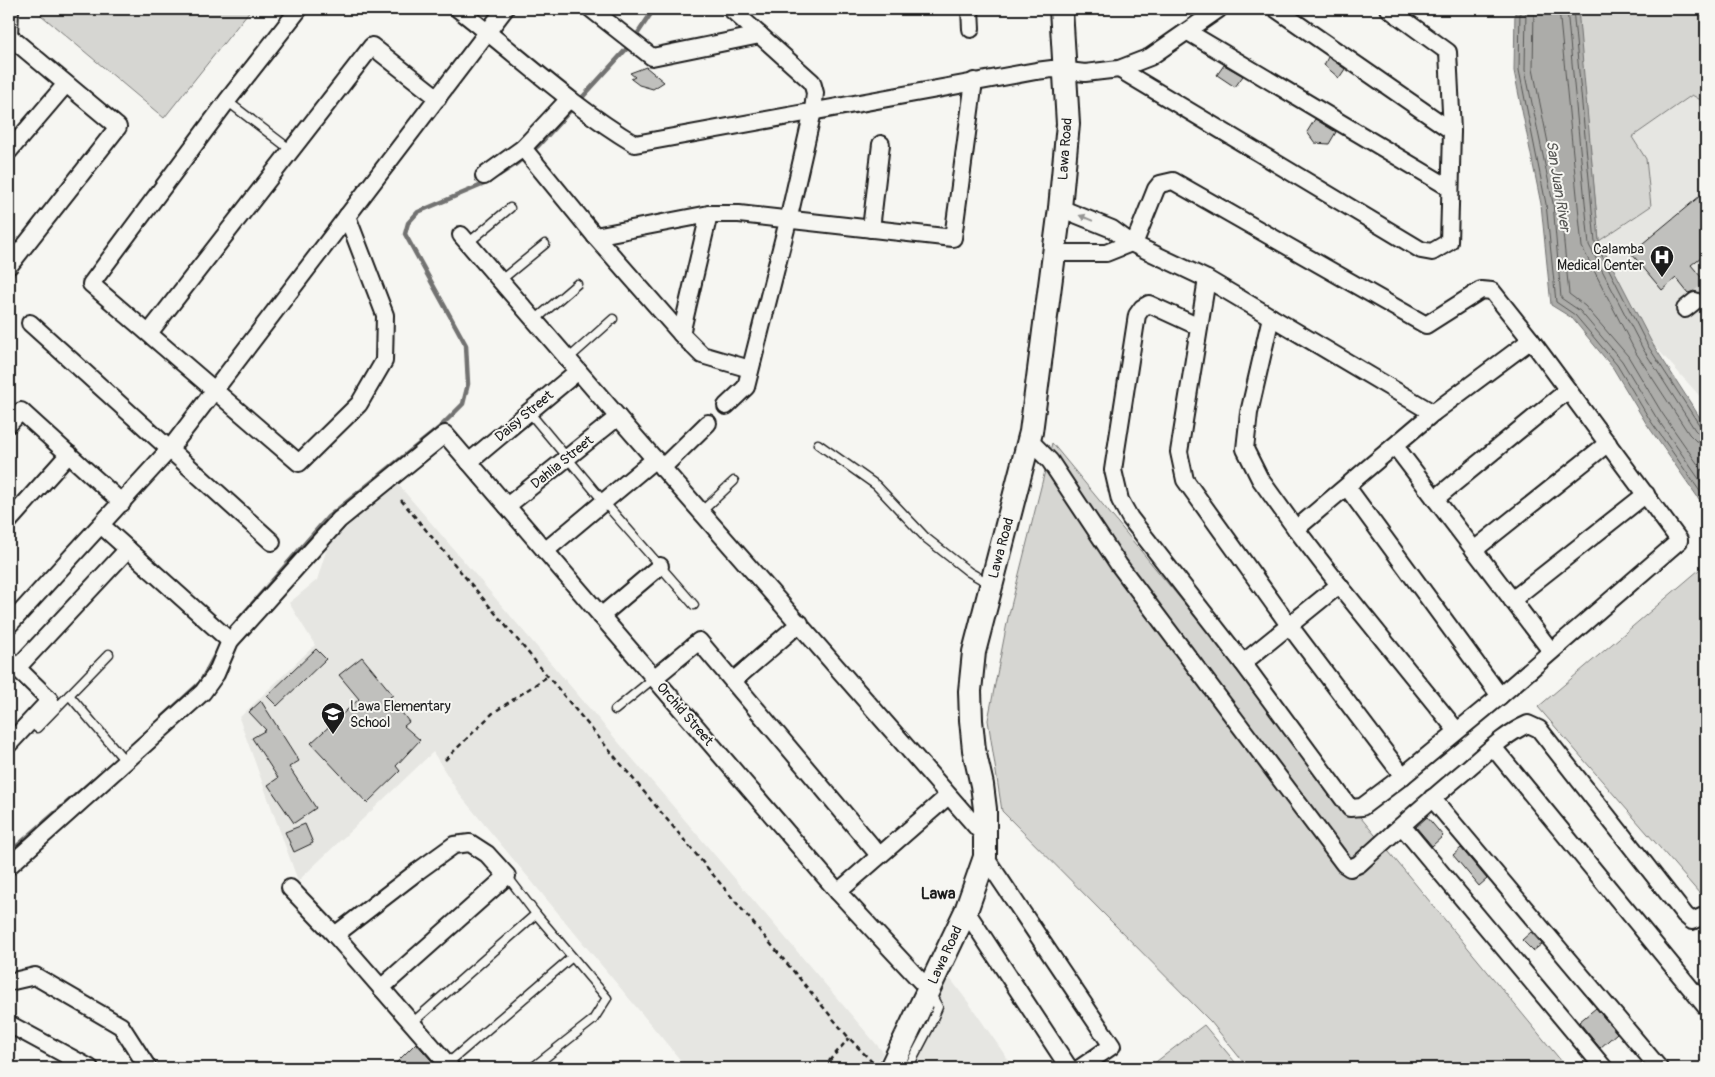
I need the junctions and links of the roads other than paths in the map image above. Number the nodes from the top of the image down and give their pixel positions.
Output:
1 (10, 9) edge
2 (300, 9) edge
3 (458, 9) edge
4 (504, 9) edge
5 (591, 9) edge
6 (731, 9) edge
7 (970, 9) edge
8 (1061, 9) edge
9 (1219, 9) edge
10 (1276, 9) edge
11 (1389, 9) edge
12 (971, 29) dead end
13 (487, 32) junction
14 (1188, 32) junction
15 (760, 35) junction
16 (1119, 69) junction
17 (1065, 70) junction
18 (974, 81) junction
19 (66, 84) junction
20 (438, 98) junction
21 (569, 99) junction
22 (227, 101) junction
23 (813, 111) junction
24 (1452, 131) junction
25 (881, 144) dead end
26 (523, 148) junction
27 (292, 150) junction
28 (9, 151) edge
29 (484, 176) dead end
30 (1450, 188) junction
31 (510, 208) dead end
32 (1060, 208) junction
33 (709, 214) junction
34 (347, 216) junction
35 (788, 221) junction
36 (871, 229) junction
37 (595, 236) junction
38 (465, 239) joint
39 (545, 244) dead end
40 (1133, 244) junction
41 (1054, 253) junction
42 (9, 266) edge
43 (1207, 279) junction
44 (501, 280) junction
45 (577, 284) dead end
46 (1272, 318) junction
47 (612, 319) dead end
48 (535, 320) junction
49 (30, 324) dead end
50 (1199, 327) junction
51 (149, 333) junction
52 (680, 334) junction
53 (1531, 340) junction
54 (568, 358) junction
55 (750, 369) junction
56 (578, 371) junction
57 (214, 390) junction
58 (1568, 390) junction
59 (726, 406) dead end
60 (529, 412) junction
61 (1433, 413) junction
62 (618, 417) junction
63 (708, 423) dead end
64 (9, 424) edge
65 (1029, 440) junction
66 (1608, 443) junction
67 (818, 444) dead end
68 (1395, 446) junction
69 (169, 450) junction
70 (69, 454) junction
71 (568, 457) junction
72 (469, 462) junction
73 (658, 464) junction
74 (734, 481) dead end
75 (1347, 487) junction
76 (1646, 494) junction
77 (1435, 499) junction
78 (604, 502) junction
79 (122, 503) junction
80 (506, 506) junction
81 (701, 512) junction
82 (9, 521) edge
83 (101, 525) junction
84 (1296, 528) junction
85 (272, 542) dead end
86 (128, 549) junction
87 (1474, 550) junction
88 (545, 551) junction
89 (660, 566) junction
90 (991, 585) junction
91 (1339, 585) junction
92 (1512, 600) junction
93 (694, 605) dead end
94 (601, 616) junction
95 (800, 623) junction
96 (9, 625) edge
97 (1289, 625) junction
98 (230, 641) junction
99 (1552, 651) junction
100 (109, 654) dead end
101 (13, 664) edge
102 (1243, 664) junction
103 (654, 678) junction
104 (733, 681) junction
105 (69, 695) junction
106 (1500, 696) junction
107 (615, 710) dead end
108 (37, 728) dead end
109 (1457, 731) junction
110 (9, 744) edge
111 (1493, 747) junction
112 (126, 762) junction
113 (1403, 776) junction
114 (948, 796) junction
115 (1432, 798) junction
116 (1402, 826) junction
117 (986, 847) junction
118 (879, 855) junction
119 (9, 866) edge
120 (507, 876) junction
121 (290, 888) dead end
122 (838, 892) junction
123 (966, 911) junction
124 (536, 914) junction
125 (1706, 915) edge
126 (336, 935) junction
127 (572, 957) junction
128 (9, 982) edge
129 (381, 988) junction
130 (929, 990) junction
131 (1706, 1007) edge
132 (412, 1023) junction
133 (9, 1024) edge
134 (449, 1066) edge
135 (90, 1068) edge
136 (148, 1068) edge
137 (532, 1068) edge
138 (891, 1068) edge
139 (908, 1068) edge
140 (1069, 1068) edge
141 (1080, 1068) edge
142 (1604, 1068) edge
143 (1659, 1068) edge

1 - 19 street
2 - 22 street
3 - 13 street
4 - 13 street
5 - 15 street
6 - 15 street
7 - 12 street
8 - 17 main road, Lawa Road
9 - 14 street
10 - 24 street
11 - 24 street
13 - 20 street
13 - 21 street
14 - 16 street
14 - 30 street
15 - 23 street
16 - 17 street
16 - 30 street
17 - 18 street
17 - 32 main road, Lawa Road
18 - 23 street
18 - 36 street
19 - 28 street
19 - 42 street
20 - 27 street
20 - 34 street
21 - 23 street
21 - 26 street
22 - 27 lane
22 - 51 street
23 - 35 street
24 - 30 street
25 - 36 street
26 - 29 street
26 - 37 street
27 - 51 street
31 - 38 lane
40 -> 32 street
32 - 41 main road, Lawa Road
33 - 35 street
33 - 37 street
33 - 52 street
34 - 57 street
34 - 57 street
35 - 36 street
35 - 55 street
37 - 52 street
38 - 44 street
39 - 44 lane
40 - 41 street
40 - 43 street
40 - 53 street
41 - 65 main road, Lawa Road
43 - 46 street
43 - 50 street
44 - 48 street
45 - 48 lane
46 - 61 street
46 - 84 street
47 - 54 lane
48 - 54 street
49 - 69 street
50 - 97 street
50 - 102 street
51 - 57 street
52 - 55 street
53 - 58 street
53 - 61 street
54 - 56 street
55 - 59 street
56 - 60 street, Daisy Street
56 - 62 street
57 - 69 street
58 - 66 street
58 - 77 street
60 - 71 lane
60 - 72 street, Daisy Street
61 - 68 street
62 - 71 street, Dahlia Street
62 - 73 street
63 - 73 street
64 - 70 street
65 - 90 main road, Lawa Road
65 - 116 street
66 - 76 street
66 - 87 street
67 - 90 lane
68 - 75 street
68 - 77 street
69 - 79 street
69 - 85 street
70 - 79 street
70 - 82 street
71 - 78 lane
71 - 80 street, Dahlia Street
72 - 80 street, Orchid Street
72 - 98 street, Orchid Street
73 - 78 street
73 - 81 street
74 - 81 lane
75 - 84 street
75 - 106 street
76 - 92 street
76 - 99 street
77 - 87 street
78 - 88 street
78 - 89 lane
79 - 83 street
80 - 88 street, Orchid Street
81 - 95 street
83 - 86 street
83 - 96 street
84 - 91 street
86 - 98 street
86 - 101 street
87 - 92 street
88 - 94 street, Orchid Street
89 - 93 lane
89 - 94 street
90 - 117 main road, Lawa Road
91 - 97 street
91 - 109 street
92 - 99 street
94 - 103 street, Orchid Street
95 - 104 street
95 - 114 street
97 - 102 street
97 - 113 street
98 - 112 street
99 - 106 street
100 - 105 lane
101 - 110 street
102 - 113 street
103 - 104 street
103 - 107 lane
103 - 122 street, Orchid Street
104 - 118 street
105 - 108 lane
105 - 112 lane
106 - 109 street
109 - 113 street
111 - 115 street
111 - 125 street
111 - 131 street
112 - 119 street
114 - 117 street
114 - 118 street
115 - 116 street
115 - 143 street
116 - 142 street
117 - 123 main road, Lawa Road
117 - 141 street
118 - 122 street
120 - 124 lane
120 - 126 street
120 - 129 street
121 - 126 street
122 - 130 street, Orchid Street
123 - 130 main road, Lawa Road
123 - 140 street
124 - 127 lane
124 - 132 lane
126 - 129 street
127 - 134 lane
127 - 137 lane
128 - 136 street
129 - 132 street
130 - 138 main road, Lawa Road
130 - 139 lane
132 - 134 street
133 - 135 street

